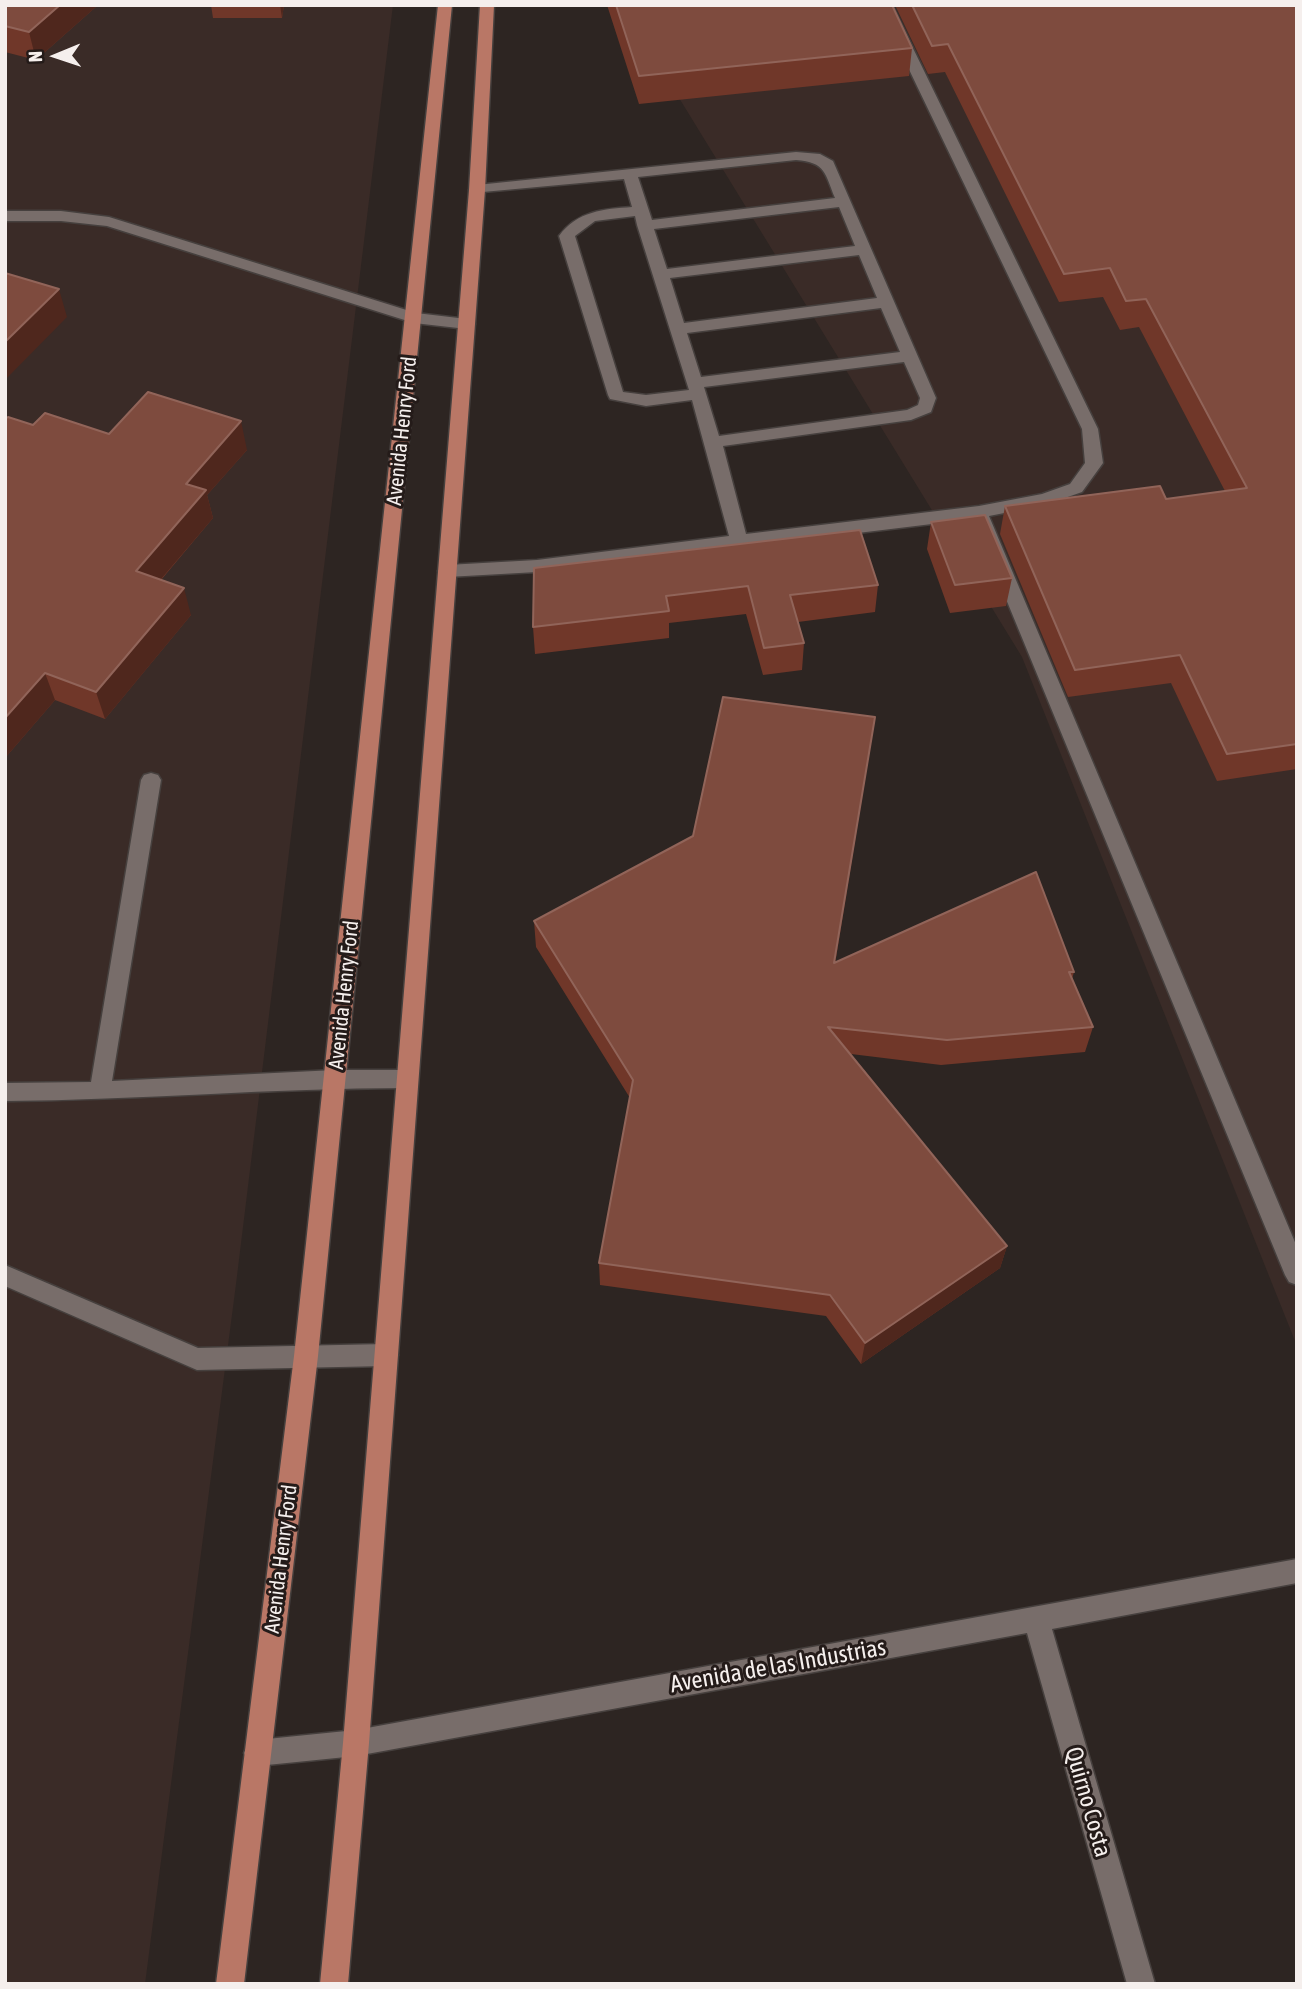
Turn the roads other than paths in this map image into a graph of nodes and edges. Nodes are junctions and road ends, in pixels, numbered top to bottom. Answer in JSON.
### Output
{"nodes":[{"id":1,"x":445,"y":5,"type":"edge"},
{"id":2,"x":487,"y":5,"type":"edge"},
{"id":3,"x":885,"y":5,"type":"edge"},
{"id":4,"x":630,"y":175,"type":"junction"},
{"id":5,"x":478,"y":190,"type":"junction"},
{"id":6,"x":844,"y":202,"type":"junction"},
{"id":7,"x":5,"y":216,"type":"edge"},
{"id":8,"x":643,"y":218,"type":"junction"},
{"id":9,"x":864,"y":250,"type":"junction"},
{"id":10,"x":661,"y":274,"type":"junction"},
{"id":11,"x":887,"y":302,"type":"junction"},
{"id":12,"x":414,"y":318,"type":"junction"},
{"id":13,"x":467,"y":324,"type":"junction"},
{"id":14,"x":678,"y":329,"type":"junction"},
{"id":15,"x":910,"y":356,"type":"junction"},
{"id":16,"x":696,"y":389,"type":"junction"},
{"id":17,"x":713,"y":442,"type":"junction"},
{"id":18,"x":979,"y":512,"type":"junction"},
{"id":19,"x":739,"y":542,"type":"junction"},
{"id":20,"x":447,"y":571,"type":"junction"},
{"id":21,"x":151,"y":780,"type":"dead end"},
{"id":22,"x":335,"y":1079,"type":"junction"},
{"id":23,"x":407,"y":1079,"type":"junction"},
{"id":24,"x":100,"y":1091,"type":"junction"},
{"id":25,"x":5,"y":1092,"type":"edge"},
{"id":26,"x":5,"y":1275,"type":"edge"},
{"id":27,"x":1297,"y":1275,"type":"edge"},
{"id":28,"x":386,"y":1355,"type":"junction"},
{"id":29,"x":306,"y":1356,"type":"junction"},
{"id":30,"x":1297,"y":1571,"type":"edge"},
{"id":31,"x":1036,"y":1619,"type":"junction"},
{"id":32,"x":356,"y":1743,"type":"junction"},
{"id":33,"x":257,"y":1753,"type":"junction"},
{"id":34,"x":230,"y":1984,"type":"edge"},
{"id":35,"x":334,"y":1984,"type":"edge"},
{"id":36,"x":1141,"y":1984,"type":"edge"}],
"edges":[{"from":1,"to":12,"type":"main road","name":"Avenida Henry Ford"},
{"from":2,"to":5,"type":"main road"},
{"from":3,"to":18,"type":"street"},
{"from":4,"to":5,"type":"street"},
{"from":4,"to":6,"type":"street"},
{"from":4,"to":8,"type":"street"},
{"from":5,"to":13,"type":"main road"},
{"from":6,"to":8,"type":"street"},
{"from":6,"to":9,"type":"street"},
{"from":7,"to":12,"type":"street"},
{"from":8,"to":10,"type":"street"},
{"from":8,"to":16,"type":"street"},
{"from":9,"to":10,"type":"street"},
{"from":9,"to":11,"type":"street"},
{"from":10,"to":14,"type":"street"},
{"from":11,"to":14,"type":"street"},
{"from":11,"to":15,"type":"street"},
{"from":12,"to":13,"type":"street"},
{"from":12,"to":22,"type":"main road","name":"Avenida Henry Ford"},
{"from":13,"to":20,"type":"main road"},
{"from":14,"to":16,"type":"street"},
{"from":15,"to":16,"type":"street"},
{"from":15,"to":17,"type":"street"},
{"from":16,"to":17,"type":"street"},
{"from":17,"to":19,"type":"street"},
{"from":18,"to":19,"type":"street"},
{"from":18,"to":27,"type":"street"},
{"from":19,"to":20,"type":"street"},
{"from":20,"to":23,"type":"main road"},
{"from":21,"to":24,"type":"street"},
{"from":22,"to":23,"type":"street"},
{"from":22,"to":24,"type":"street"},
{"from":22,"to":29,"type":"main road","name":"Avenida Henry Ford"},
{"from":23,"to":28,"type":"main road"},
{"from":24,"to":25,"type":"street"},
{"from":26,"to":29,"type":"street"},
{"from":28,"to":29,"type":"street"},
{"from":28,"to":32,"type":"main road"},
{"from":29,"to":33,"type":"main road","name":"Avenida Henry Ford"},
{"from":30,"to":31,"type":"street","name":"Avenida de las Industrias"},
{"from":31,"to":32,"type":"street","name":"Avenida de las Industrias"},
{"from":31,"to":36,"type":"street","name":"Quirno Costa"},
{"from":32,"to":33,"type":"street","name":"Avenida de las Industrias"},
{"from":32,"to":35,"type":"main road"},
{"from":33,"to":34,"type":"main road","name":"Avenida Henry Ford"}]}
